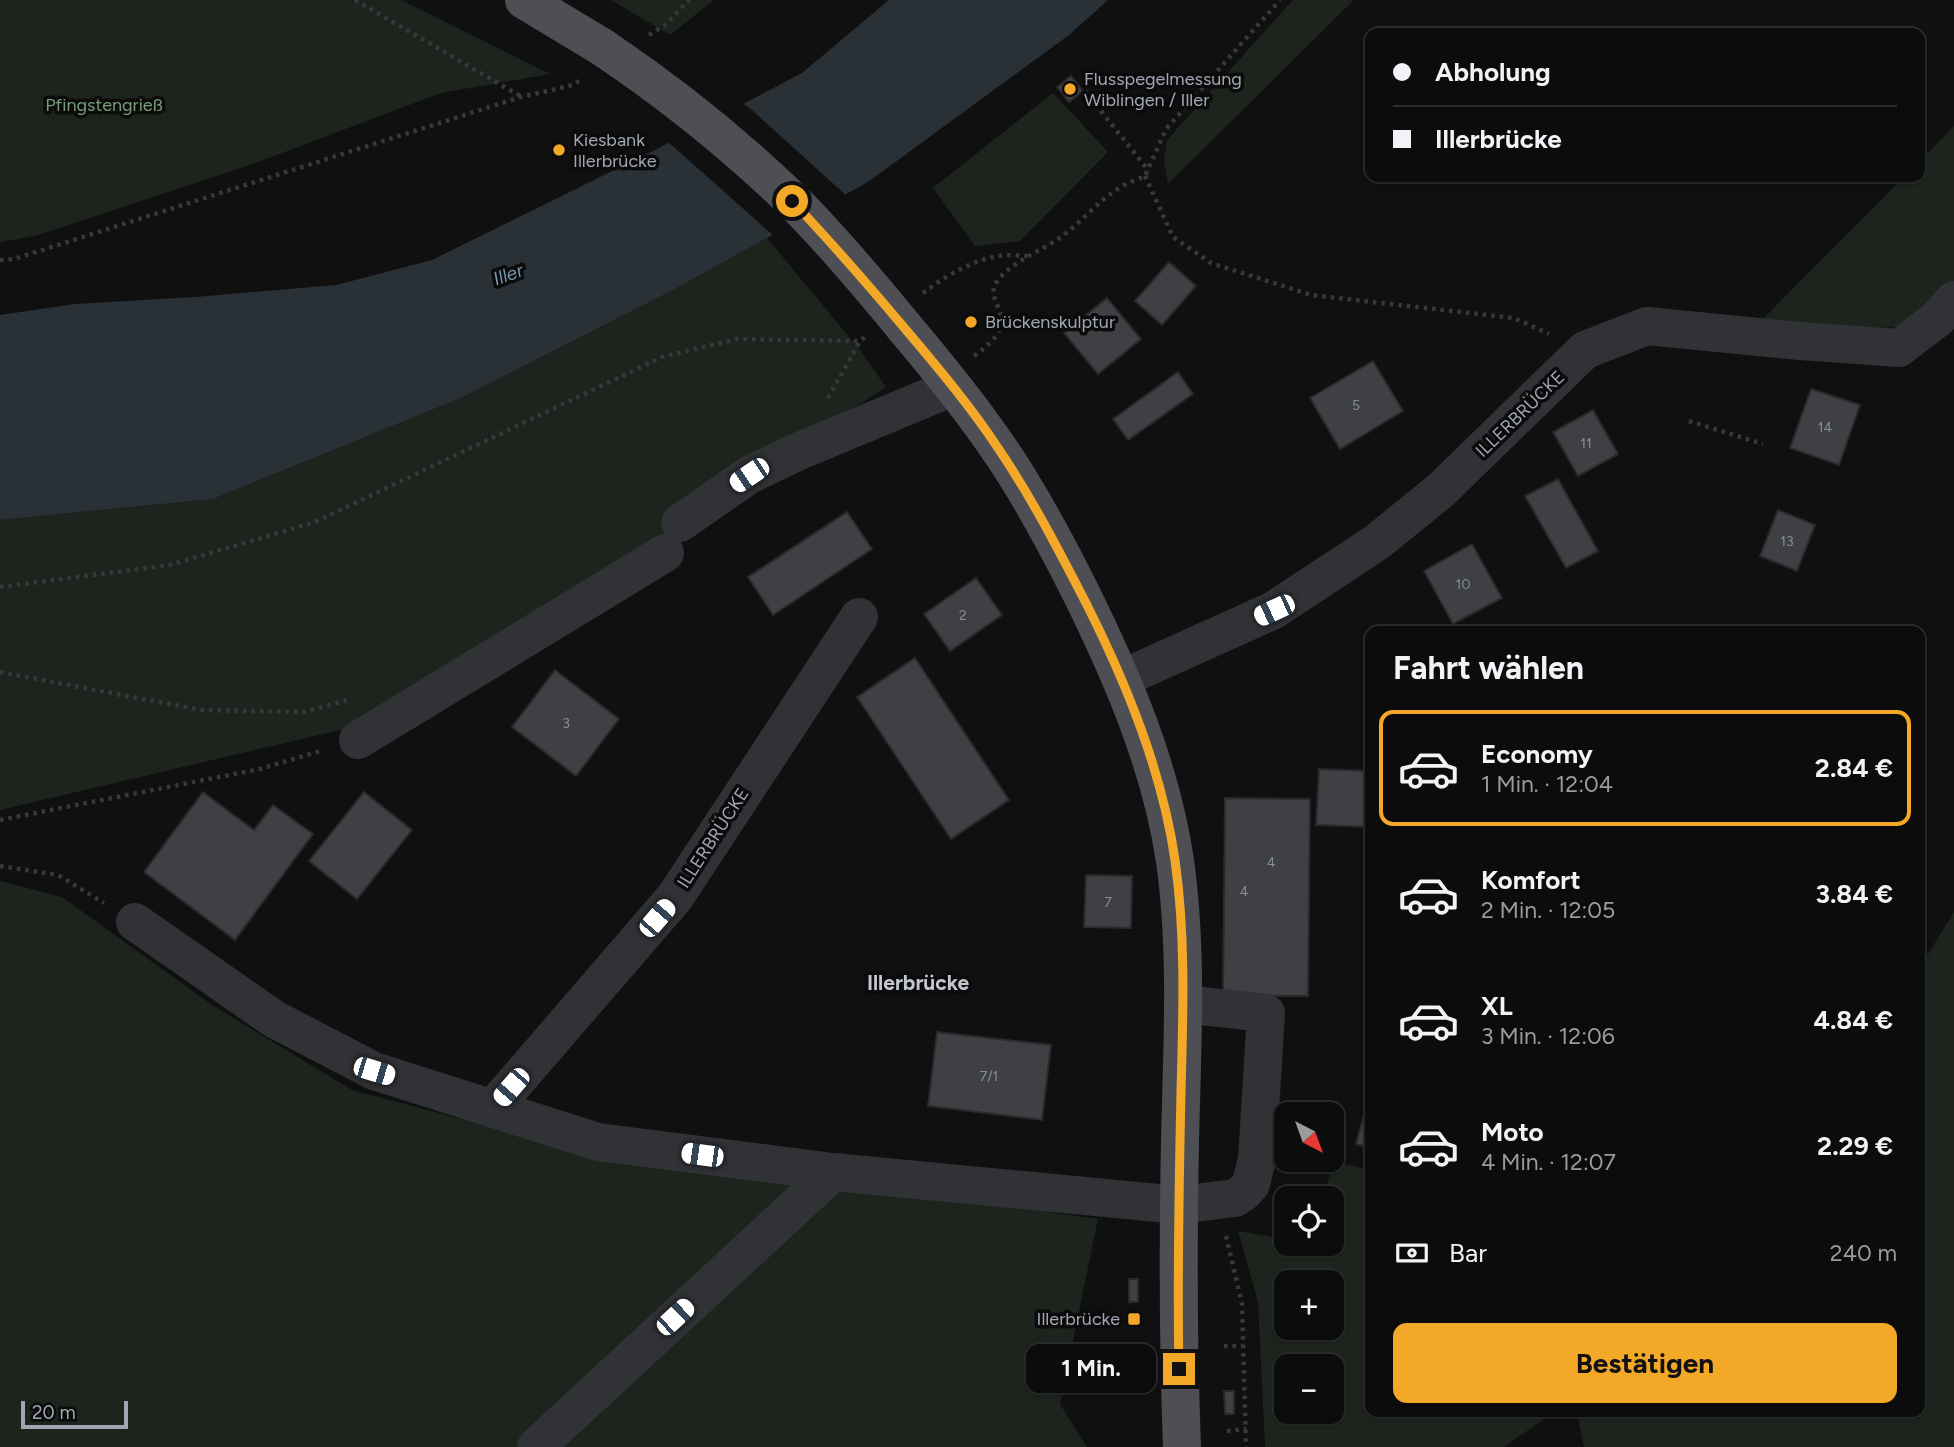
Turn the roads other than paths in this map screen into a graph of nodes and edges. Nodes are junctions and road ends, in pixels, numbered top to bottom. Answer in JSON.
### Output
{"nodes":[{"id":1,"x":524,"y":0,"type":"edge"},
{"id":2,"x":1954,"y":300,"type":"edge"},
{"id":3,"x":963,"y":372,"type":"junction"},
{"id":4,"x":859,"y":617,"type":"dead end"},
{"id":5,"x":1121,"y":679,"type":"junction"},
{"id":6,"x":358,"y":740,"type":"road end"},
{"id":7,"x":135,"y":922,"type":"road end"},
{"id":8,"x":1183,"y":1004,"type":"junction"},
{"id":9,"x":493,"y":1108,"type":"junction"},
{"id":10,"x":833,"y":1172,"type":"junction"},
{"id":11,"x":1179,"y":1205,"type":"junction"},
{"id":12,"x":536,"y":1447,"type":"edge"},
{"id":13,"x":1182,"y":1447,"type":"edge"}],
"edges":[{"from":1,"to":3,"type":"main road","bridge":true},
{"from":2,"to":5,"type":"street","name":"ILLERBRÜCKE"},
{"from":3,"to":5,"type":"main road"},
{"from":3,"to":6,"type":"street"},
{"from":4,"to":9,"type":"street","name":"ILLERBRÜCKE"},
{"from":5,"to":8,"type":"main road"},
{"from":7,"to":9,"type":"street"},
{"from":8,"to":11,"type":"main road"},
{"from":8,"to":11,"type":"street"},
{"from":9,"to":10,"type":"street"},
{"from":10,"to":11,"type":"street"},
{"from":10,"to":12,"type":"street"},
{"from":11,"to":13,"type":"main road"}]}
